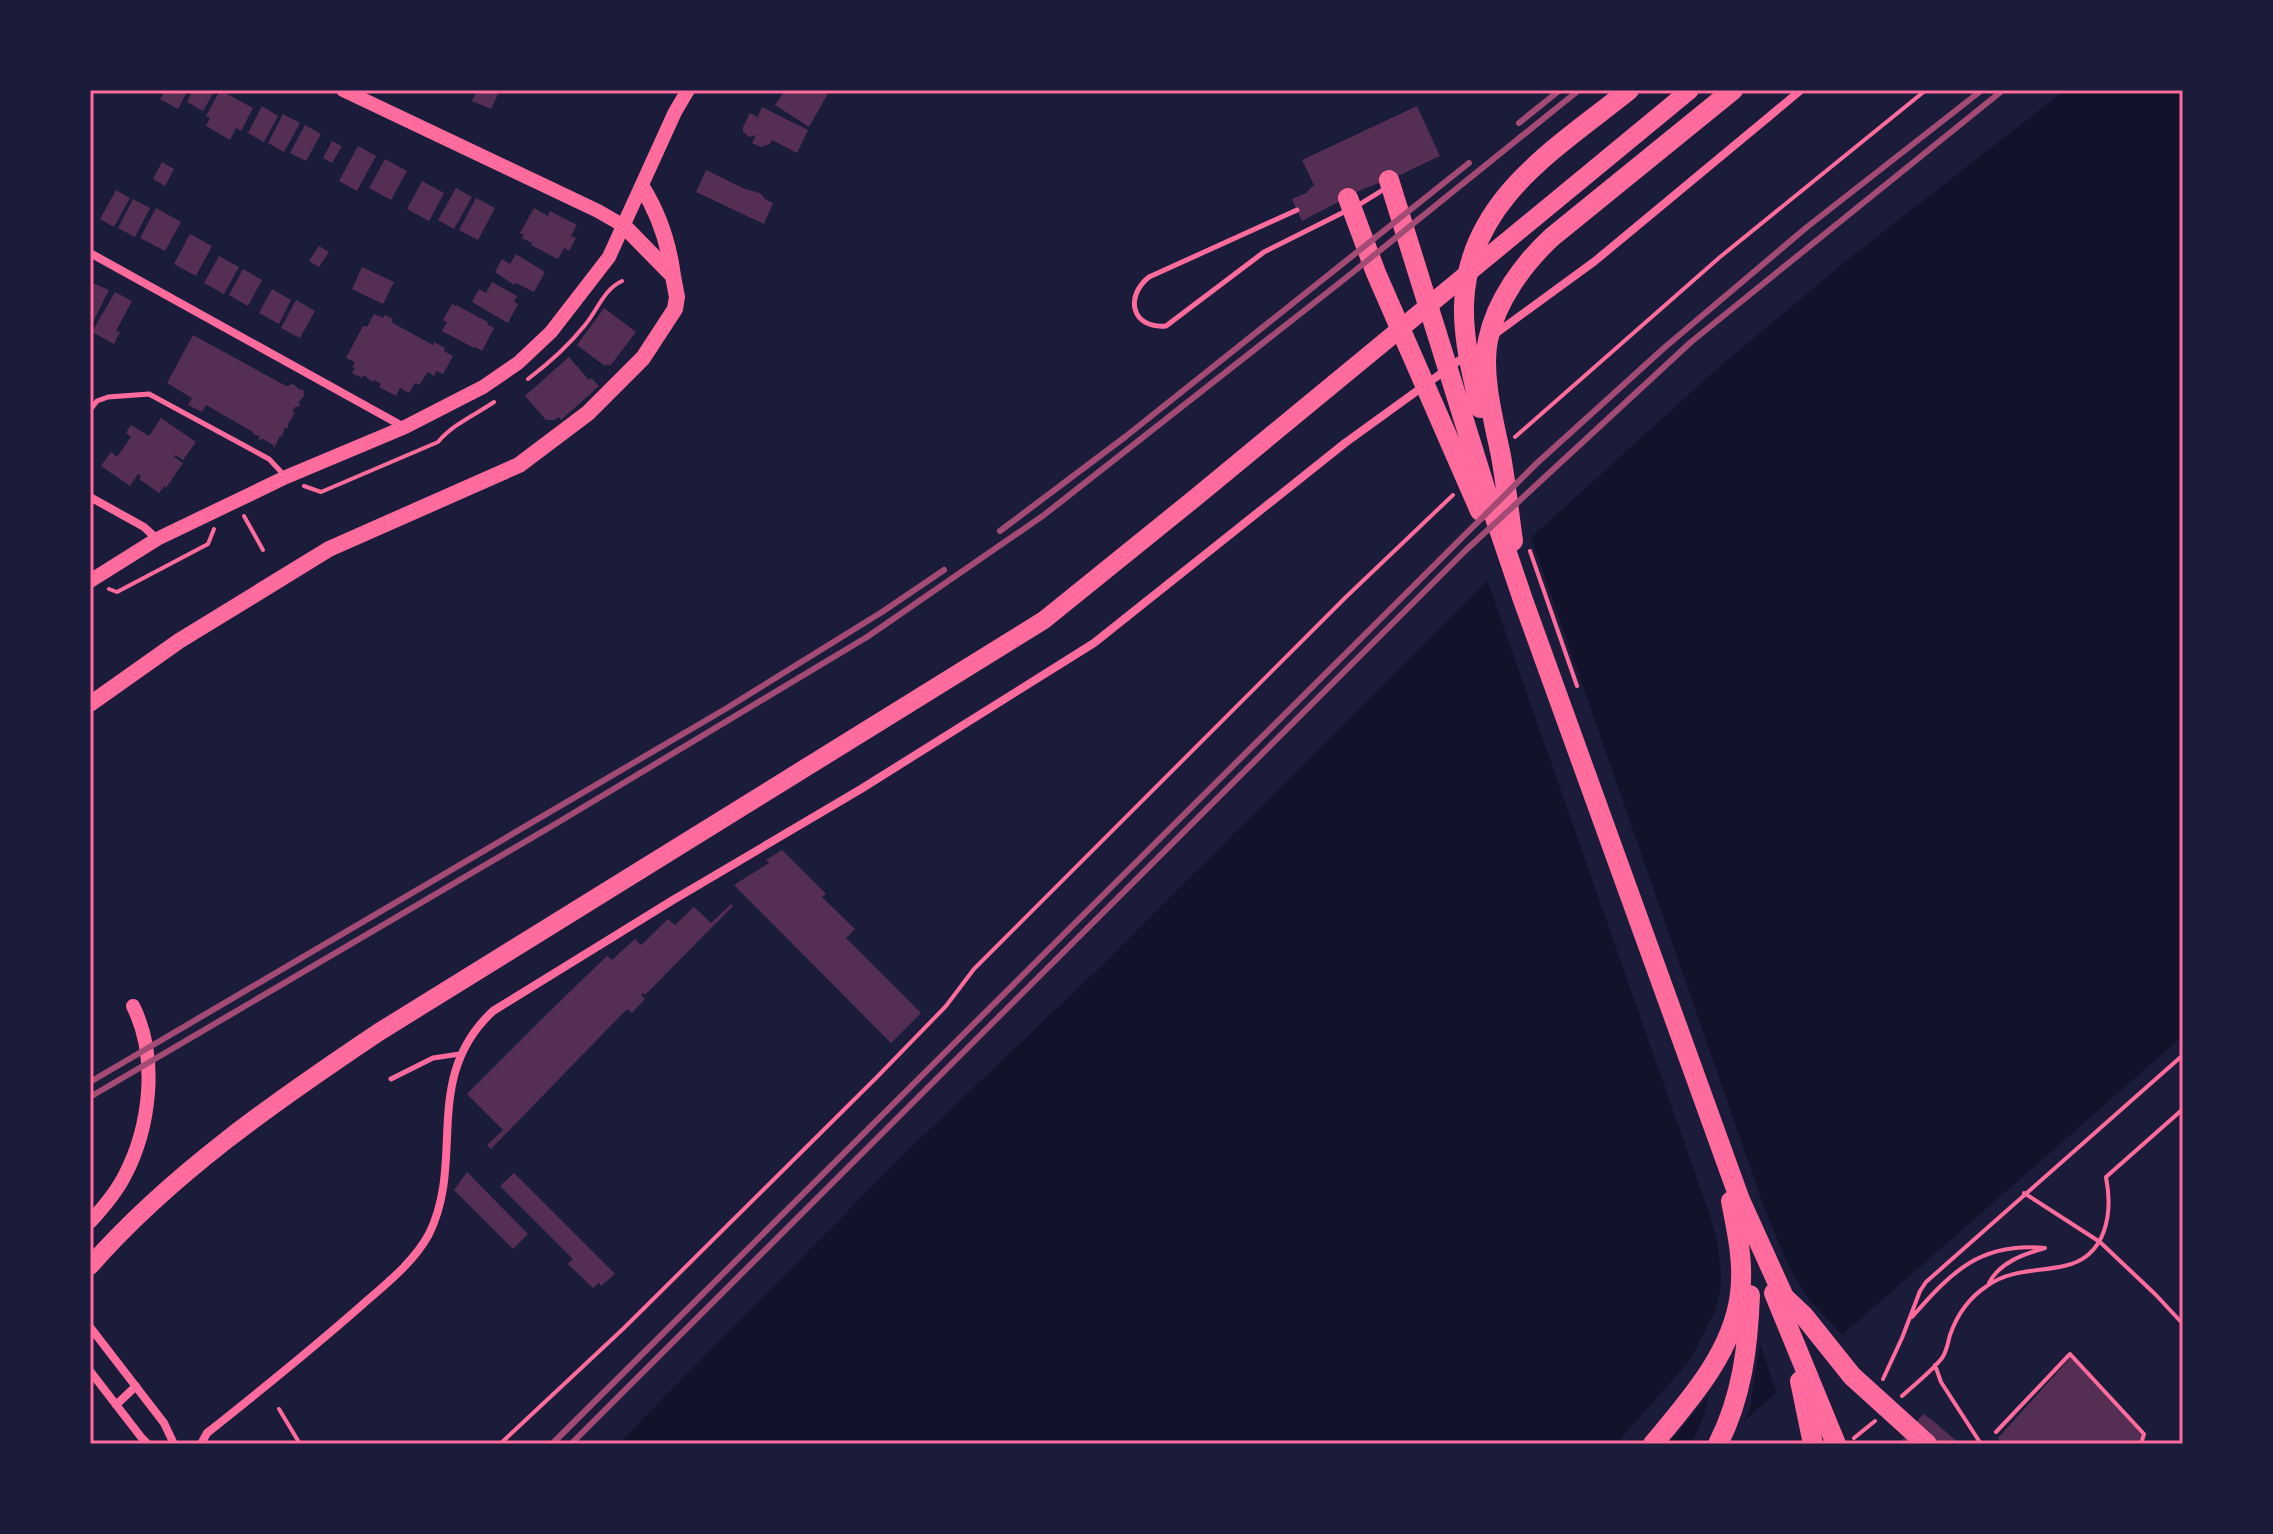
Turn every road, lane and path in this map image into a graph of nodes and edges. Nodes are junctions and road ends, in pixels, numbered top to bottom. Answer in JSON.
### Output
{"nodes":[{"id":1,"x":343,"y":90,"type":"edge"},
{"id":2,"x":688,"y":90,"type":"edge"},
{"id":3,"x":1629,"y":90,"type":"edge"},
{"id":4,"x":1690,"y":90,"type":"edge"},
{"id":5,"x":1733,"y":90,"type":"edge"},
{"id":6,"x":1801,"y":90,"type":"edge"},
{"id":7,"x":1926,"y":90,"type":"edge"},
{"id":8,"x":1391,"y":186,"type":"joint"},
{"id":9,"x":642,"y":187,"type":"junction"},
{"id":10,"x":1348,"y":198,"type":"dead end"},
{"id":11,"x":1297,"y":210,"type":"dead end"},
{"id":12,"x":624,"y":226,"type":"junction"},
{"id":13,"x":90,"y":253,"type":"edge"},
{"id":14,"x":673,"y":276,"type":"junction"},
{"id":15,"x":90,"y":410,"type":"edge"},
{"id":16,"x":405,"y":427,"type":"junction"},
{"id":17,"x":1514,"y":438,"type":"dead end"},
{"id":18,"x":286,"y":477,"type":"junction"},
{"id":19,"x":1456,"y":492,"type":"dead end"},
{"id":20,"x":90,"y":497,"type":"edge"},
{"id":21,"x":243,"y":514,"type":"dead end"},
{"id":22,"x":157,"y":539,"type":"junction"},
{"id":23,"x":1527,"y":541,"type":"dead end"},
{"id":24,"x":263,"y":550,"type":"dead end"},
{"id":25,"x":90,"y":581,"type":"edge"},
{"id":26,"x":1518,"y":597,"type":"junction"},
{"id":27,"x":1578,"y":689,"type":"dead end"},
{"id":28,"x":90,"y":704,"type":"edge"},
{"id":29,"x":136,"y":1010,"type":"dead end"},
{"id":30,"x":460,"y":1054,"type":"junction"},
{"id":31,"x":2183,"y":1055,"type":"edge"},
{"id":32,"x":391,"y":1079,"type":"dead end"},
{"id":33,"x":2183,"y":1109,"type":"edge"},
{"id":34,"x":1734,"y":1193,"type":"junction"},
{"id":35,"x":2024,"y":1193,"type":"junction"},
{"id":36,"x":90,"y":1222,"type":"edge"},
{"id":37,"x":2100,"y":1242,"type":"junction"},
{"id":38,"x":90,"y":1266,"type":"edge"},
{"id":39,"x":1988,"y":1285,"type":"junction"},
{"id":40,"x":1784,"y":1297,"type":"junction"},
{"id":41,"x":1909,"y":1320,"type":"junction"},
{"id":42,"x":2183,"y":1324,"type":"edge"},
{"id":43,"x":90,"y":1327,"type":"edge"},
{"id":44,"x":1789,"y":1330,"type":"junction"},
{"id":45,"x":1935,"y":1365,"type":"junction"},
{"id":46,"x":90,"y":1371,"type":"edge"},
{"id":47,"x":1876,"y":1378,"type":"dead end"},
{"id":48,"x":136,"y":1386,"type":"junction"},
{"id":49,"x":1895,"y":1396,"type":"dead end"},
{"id":50,"x":1902,"y":1396,"type":"dead end"},
{"id":51,"x":116,"y":1405,"type":"junction"},
{"id":52,"x":1905,"y":1405,"type":"dead end"},
{"id":53,"x":279,"y":1409,"type":"dead end"},
{"id":54,"x":1882,"y":1415,"type":"dead end"},
{"id":55,"x":1867,"y":1422,"type":"dead end"},
{"id":56,"x":1996,"y":1432,"type":"dead end"},
{"id":57,"x":148,"y":1444,"type":"edge"},
{"id":58,"x":174,"y":1444,"type":"edge"},
{"id":59,"x":201,"y":1444,"type":"edge"},
{"id":60,"x":300,"y":1444,"type":"edge"},
{"id":61,"x":500,"y":1444,"type":"edge"},
{"id":62,"x":1653,"y":1444,"type":"edge"},
{"id":63,"x":1718,"y":1444,"type":"edge"},
{"id":64,"x":1813,"y":1444,"type":"edge"},
{"id":65,"x":1836,"y":1444,"type":"edge"},
{"id":66,"x":1927,"y":1444,"type":"edge"},
{"id":67,"x":1981,"y":1444,"type":"edge"},
{"id":68,"x":2141,"y":1444,"type":"edge"}],
"edges":[{"from":1,"to":12,"type":"street"},
{"from":2,"to":9,"type":"street"},
{"from":3,"to":26,"type":"highway"},
{"from":4,"to":38,"type":"main road"},
{"from":5,"to":26,"type":"highway"},
{"from":6,"to":30,"type":"street"},
{"from":7,"to":17,"type":"path"},
{"from":8,"to":11,"type":"lane"},
{"from":8,"to":26,"type":"highway"},
{"from":9,"to":12,"type":"street"},
{"from":9,"to":14,"type":"main road"},
{"from":10,"to":26,"type":"highway"},
{"from":12,"to":14,"type":"main road"},
{"from":12,"to":16,"type":"street"},
{"from":13,"to":16,"type":"street"},
{"from":14,"to":28,"type":"main road"},
{"from":15,"to":18,"type":"lane"},
{"from":16,"to":18,"type":"street"},
{"from":18,"to":22,"type":"street"},
{"from":19,"to":61,"type":"path"},
{"from":20,"to":22,"type":"street"},
{"from":21,"to":24,"type":"path"},
{"from":22,"to":25,"type":"street"},
{"from":23,"to":27,"type":"path"},
{"from":26,"to":34,"type":"highway"},
{"from":29,"to":36,"type":"street"},
{"from":30,"to":32,"type":"lane"},
{"from":30,"to":59,"type":"street"},
{"from":31,"to":35,"type":"path"},
{"from":33,"to":37,"type":"path"},
{"from":34,"to":40,"type":"highway"},
{"from":34,"to":44,"type":"highway"},
{"from":34,"to":62,"type":"highway"},
{"from":34,"to":63,"type":"highway"},
{"from":35,"to":37,"type":"path"},
{"from":35,"to":41,"type":"path"},
{"from":37,"to":39,"type":"path"},
{"from":37,"to":42,"type":"path"},
{"from":39,"to":41,"type":"path"},
{"from":39,"to":45,"type":"path"},
{"from":40,"to":65,"type":"highway"},
{"from":40,"to":66,"type":"highway"},
{"from":41,"to":47,"type":"path"},
{"from":43,"to":48,"type":"street"},
{"from":44,"to":64,"type":"highway"},
{"from":44,"to":65,"type":"highway"},
{"from":45,"to":50,"type":"path"},
{"from":45,"to":67,"type":"path"},
{"from":46,"to":51,"type":"street"},
{"from":48,"to":51,"type":"street"},
{"from":48,"to":58,"type":"street"},
{"from":49,"to":52,"type":"path"},
{"from":51,"to":57,"type":"street"},
{"from":53,"to":60,"type":"path"},
{"from":54,"to":55,"type":"path"},
{"from":56,"to":68,"type":"path"}]}
